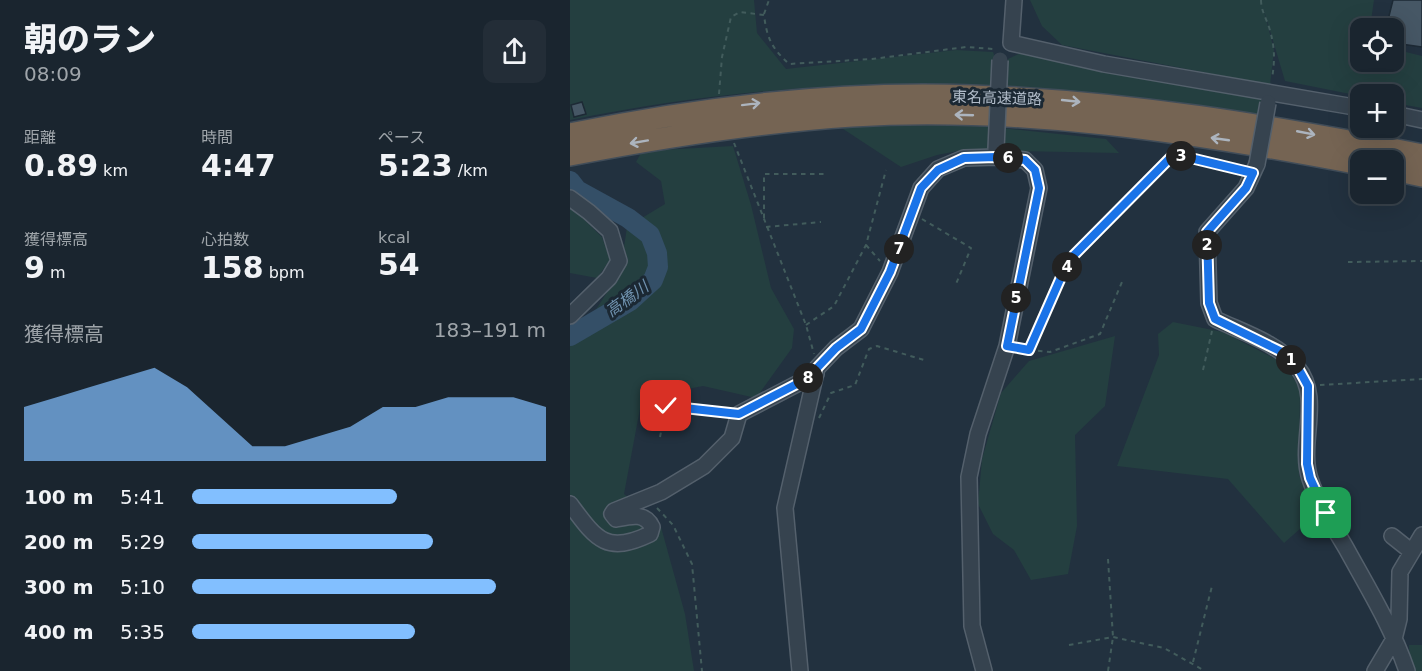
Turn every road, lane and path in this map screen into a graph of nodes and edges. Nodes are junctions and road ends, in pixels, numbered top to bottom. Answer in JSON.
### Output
{"nodes":[{"id":1,"x":769,"y":0,"type":"edge"},
{"id":2,"x":1014,"y":0,"type":"edge"},
{"id":3,"x":1261,"y":0,"type":"edge"},
{"id":4,"x":764,"y":15,"type":"junction"},
{"id":5,"x":1005,"y":51,"type":"junction"},
{"id":6,"x":719,"y":94,"type":"dead end"},
{"id":7,"x":1270,"y":97,"type":"junction"},
{"id":8,"x":1350,"y":107,"type":"edge"},
{"id":9,"x":1404,"y":116,"type":"edge"},
{"id":10,"x":1422,"y":120,"type":"edge"},
{"id":11,"x":695,"y":122,"type":"junction"},
{"id":12,"x":570,"y":134,"type":"edge"},
{"id":13,"x":732,"y":139,"type":"dead end"},
{"id":14,"x":996,"y":153,"type":"junction"},
{"id":15,"x":570,"y":155,"type":"edge"},
{"id":16,"x":1422,"y":156,"type":"edge"},
{"id":17,"x":1350,"y":162,"type":"edge"},
{"id":18,"x":1255,"y":169,"type":"junction"},
{"id":19,"x":886,"y":170,"type":"dead end"},
{"id":20,"x":1404,"y":172,"type":"edge"},
{"id":21,"x":824,"y":174,"type":"dead end"},
{"id":22,"x":1422,"y":176,"type":"edge"},
{"id":23,"x":570,"y":198,"type":"edge"},
{"id":24,"x":912,"y":213,"type":"junction"},
{"id":25,"x":764,"y":221,"type":"junction"},
{"id":26,"x":821,"y":222,"type":"dead end"},
{"id":27,"x":766,"y":227,"type":"junction"},
{"id":28,"x":866,"y":245,"type":"junction"},
{"id":29,"x":1422,"y":261,"type":"edge"},
{"id":30,"x":1348,"y":262,"type":"dead end"},
{"id":31,"x":890,"y":272,"type":"junction"},
{"id":32,"x":1122,"y":282,"type":"dead end"},
{"id":33,"x":956,"y":284,"type":"dead end"},
{"id":34,"x":570,"y":316,"type":"edge"},
{"id":35,"x":1215,"y":319,"type":"junction"},
{"id":36,"x":806,"y":325,"type":"junction"},
{"id":37,"x":1007,"y":346,"type":"junction"},
{"id":38,"x":1029,"y":350,"type":"junction"},
{"id":39,"x":924,"y":360,"type":"dead end"},
{"id":40,"x":1203,"y":370,"type":"dead end"},
{"id":41,"x":817,"y":371,"type":"junction"},
{"id":42,"x":1422,"y":379,"type":"edge"},
{"id":43,"x":1308,"y":386,"type":"junction"},
{"id":44,"x":739,"y":414,"type":"junction"},
{"id":45,"x":818,"y":421,"type":"dead end"},
{"id":46,"x":660,"y":437,"type":"dead end"},
{"id":47,"x":647,"y":498,"type":"junction"},
{"id":48,"x":570,"y":504,"type":"edge"},
{"id":49,"x":1422,"y":535,"type":"edge"},
{"id":50,"x":1392,"y":536,"type":"dead end"},
{"id":51,"x":1412,"y":552,"type":"junction"},
{"id":52,"x":1108,"y":559,"type":"dead end"},
{"id":53,"x":1212,"y":586,"type":"dead end"},
{"id":54,"x":1113,"y":637,"type":"junction"},
{"id":55,"x":1394,"y":639,"type":"junction"},
{"id":56,"x":1069,"y":645,"type":"dead end"},
{"id":57,"x":1193,"y":663,"type":"junction"},
{"id":58,"x":702,"y":671,"type":"edge"},
{"id":59,"x":800,"y":671,"type":"edge"},
{"id":60,"x":984,"y":671,"type":"edge"},
{"id":61,"x":1108,"y":671,"type":"edge"},
{"id":62,"x":1205,"y":671,"type":"edge"},
{"id":63,"x":1375,"y":671,"type":"edge"},
{"id":64,"x":1407,"y":671,"type":"edge"}],
"edges":[{"from":1,"to":4,"type":"path"},
{"from":2,"to":5,"type":"street"},
{"from":3,"to":7,"type":"path"},
{"from":4,"to":5,"type":"path"},
{"from":4,"to":6,"type":"path"},
{"from":5,"to":7,"type":"street"},
{"from":5,"to":14,"type":"street","bridge":true},
{"from":7,"to":8,"type":"street"},
{"from":7,"to":18,"type":"street","bridge":true},
{"from":9,"to":10,"type":"street"},
{"from":11,"to":12,"type":"highway","name":"東名高速道路"},
{"from":11,"to":15,"type":"highway","name":"東名高速道路","one_way":true},
{"from":11,"to":16,"type":"highway","name":"東名高速道路","one_way":true},
{"from":17,"to":11,"type":"highway","name":"東名高速道路","one_way":true},
{"from":13,"to":25,"type":"path"},
{"from":14,"to":24,"type":"street"},
{"from":14,"to":37,"type":"street"},
{"from":18,"to":35,"type":"street"},
{"from":18,"to":38,"type":"path"},
{"from":19,"to":28,"type":"path"},
{"from":20,"to":22,"type":"highway"},
{"from":21,"to":25,"type":"path"},
{"from":23,"to":34,"type":"street"},
{"from":24,"to":31,"type":"street"},
{"from":24,"to":33,"type":"path"},
{"from":25,"to":27,"type":"path"},
{"from":26,"to":27,"type":"path"},
{"from":27,"to":36,"type":"path"},
{"from":28,"to":31,"type":"path"},
{"from":28,"to":36,"type":"path"},
{"from":29,"to":30,"type":"path"},
{"from":31,"to":41,"type":"street"},
{"from":32,"to":38,"type":"path"},
{"from":35,"to":40,"type":"path"},
{"from":35,"to":43,"type":"street"},
{"from":36,"to":41,"type":"path"},
{"from":37,"to":38,"type":"path"},
{"from":37,"to":60,"type":"street"},
{"from":39,"to":45,"type":"path"},
{"from":41,"to":44,"type":"street"},
{"from":41,"to":59,"type":"street"},
{"from":42,"to":43,"type":"path"},
{"from":43,"to":55,"type":"street"},
{"from":44,"to":46,"type":"path"},
{"from":44,"to":47,"type":"street"},
{"from":47,"to":48,"type":"street"},
{"from":47,"to":58,"type":"path"},
{"from":49,"to":51,"type":"street"},
{"from":50,"to":51,"type":"street"},
{"from":51,"to":55,"type":"street"},
{"from":52,"to":54,"type":"path"},
{"from":53,"to":57,"type":"path"},
{"from":54,"to":56,"type":"path"},
{"from":54,"to":57,"type":"path"},
{"from":54,"to":61,"type":"path"},
{"from":55,"to":63,"type":"street"},
{"from":55,"to":64,"type":"street"},
{"from":57,"to":62,"type":"path"}]}
